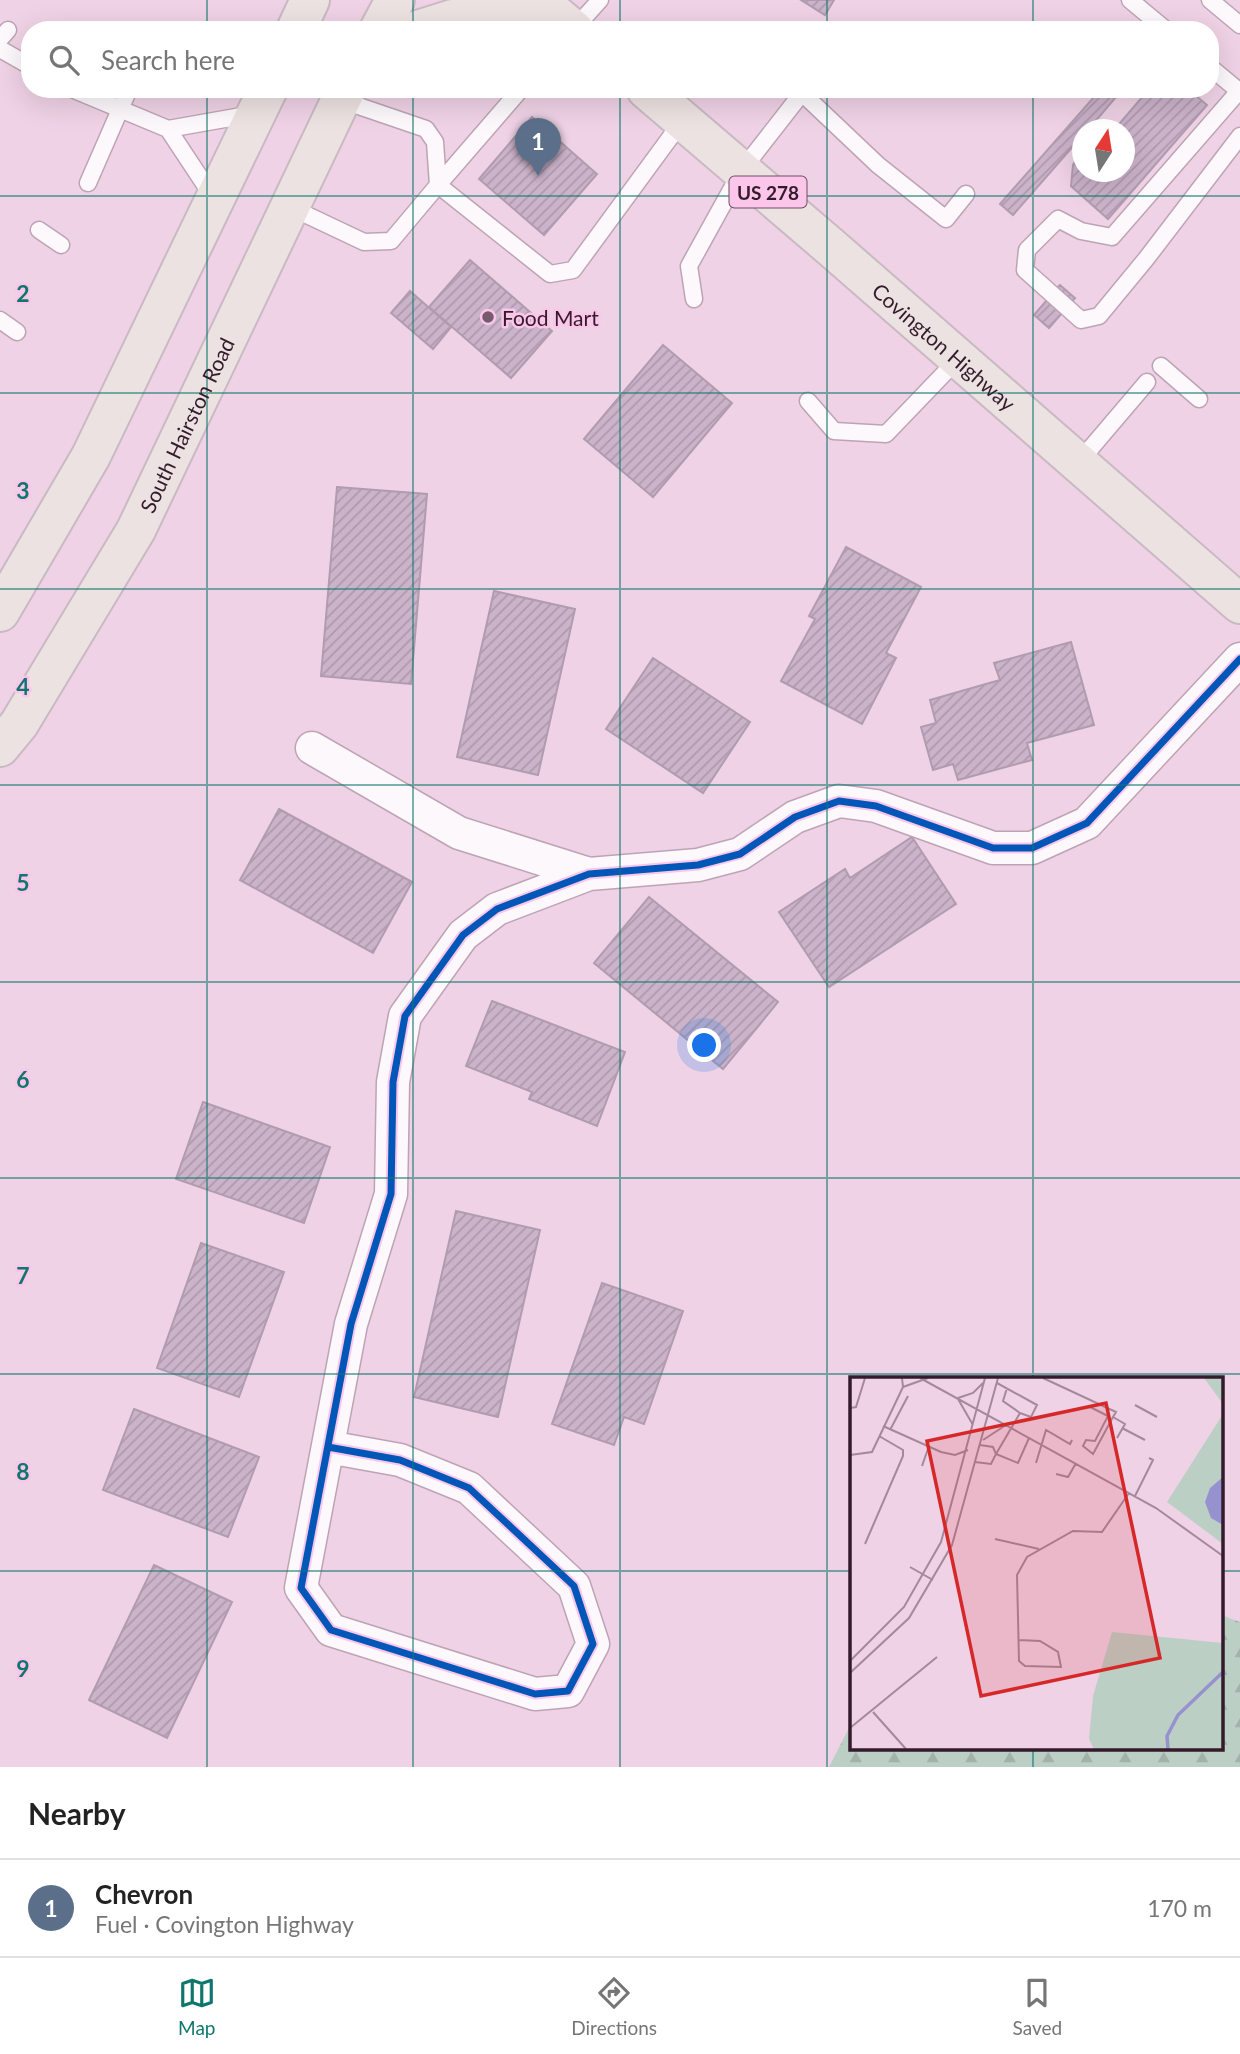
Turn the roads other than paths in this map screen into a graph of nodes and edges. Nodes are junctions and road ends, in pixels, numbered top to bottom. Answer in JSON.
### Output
{"nodes":[{"id":1,"x":310,"y":0,"type":"edge"},
{"id":2,"x":395,"y":0,"type":"edge"},
{"id":3,"x":600,"y":0,"type":"edge"},
{"id":4,"x":1130,"y":0,"type":"edge"},
{"id":5,"x":1210,"y":0,"type":"edge"},
{"id":6,"x":541,"y":2,"type":"edge"},
{"id":7,"x":300,"y":21,"type":"edge"},
{"id":8,"x":384,"y":21,"type":"edge"},
{"id":9,"x":447,"y":21,"type":"edge"},
{"id":10,"x":563,"y":21,"type":"edge"},
{"id":11,"x":581,"y":21,"type":"edge"},
{"id":12,"x":1155,"y":21,"type":"edge"},
{"id":13,"x":1240,"y":25,"type":"edge"},
{"id":14,"x":0,"y":49,"type":"edge"},
{"id":15,"x":21,"y":61,"type":"edge"},
{"id":16,"x":1219,"y":74,"type":"edge"},
{"id":17,"x":94,"y":98,"type":"edge"},
{"id":18,"x":125,"y":98,"type":"edge"},
{"id":19,"x":342,"y":98,"type":"edge"},
{"id":20,"x":353,"y":98,"type":"edge"},
{"id":21,"x":513,"y":98,"type":"edge"},
{"id":22,"x":657,"y":98,"type":"edge"},
{"id":23,"x":798,"y":98,"type":"edge"},
{"id":24,"x":807,"y":98,"type":"edge"},
{"id":25,"x":262,"y":102,"type":"edge"},
{"id":26,"x":120,"y":109,"type":"junction"},
{"id":27,"x":683,"y":120,"type":"junction"},
{"id":28,"x":168,"y":129,"type":"junction"},
{"id":29,"x":1240,"y":135,"type":"edge"},
{"id":30,"x":742,"y":170,"type":"junction"},
{"id":31,"x":88,"y":183,"type":"dead end"},
{"id":32,"x":438,"y":185,"type":"junction"},
{"id":33,"x":966,"y":194,"type":"dead end"},
{"id":34,"x":214,"y":200,"type":"junction"},
{"id":35,"x":290,"y":207,"type":"junction"},
{"id":36,"x":39,"y":230,"type":"dead end"},
{"id":37,"x":61,"y":245,"type":"dead end"},
{"id":38,"x":694,"y":299,"type":"dead end"},
{"id":39,"x":0,"y":320,"type":"edge"},
{"id":40,"x":17,"y":332,"type":"dead end"},
{"id":41,"x":959,"y":358,"type":"junction"},
{"id":42,"x":1161,"y":366,"type":"dead end"},
{"id":43,"x":1147,"y":382,"type":"dead end"},
{"id":44,"x":1199,"y":399,"type":"dead end"},
{"id":45,"x":808,"y":401,"type":"dead end"},
{"id":46,"x":1079,"y":462,"type":"junction"},
{"id":47,"x":1240,"y":604,"type":"edge"},
{"id":48,"x":0,"y":612,"type":"edge"},
{"id":49,"x":1240,"y":659,"type":"edge"},
{"id":50,"x":0,"y":747,"type":"edge"},
{"id":51,"x":312,"y":748,"type":"dead end"},
{"id":52,"x":589,"y":874,"type":"junction"},
{"id":53,"x":328,"y":1447,"type":"junction"}],
"edges":[{"from":1,"to":7,"type":"main road"},
{"from":2,"to":8,"type":"main road"},
{"from":3,"to":11,"type":"lane"},
{"from":4,"to":12,"type":"lane"},
{"from":5,"to":13,"type":"lane"},
{"from":6,"to":9,"type":"main road"},
{"from":6,"to":10,"type":"main road"},
{"from":14,"to":15,"type":"lane"},
{"from":16,"to":29,"type":"lane"},
{"from":17,"to":26,"type":"lane"},
{"from":18,"to":26,"type":"lane"},
{"from":19,"to":35,"type":"main road","name":"South Hairston Road"},
{"from":20,"to":32,"type":"lane"},
{"from":21,"to":32,"type":"lane"},
{"from":22,"to":27,"type":"main road","name":"Covington Highway","number":"US 278"},
{"from":23,"to":30,"type":"lane"},
{"from":24,"to":33,"type":"lane"},
{"from":25,"to":28,"type":"lane"},
{"from":25,"to":34,"type":"main road"},
{"from":26,"to":28,"type":"lane"},
{"from":26,"to":31,"type":"lane"},
{"from":27,"to":30,"type":"main road","name":"Covington Highway","number":"US 278"},
{"from":27,"to":32,"type":"lane"},
{"from":28,"to":34,"type":"lane"},
{"from":30,"to":38,"type":"lane"},
{"from":30,"to":41,"type":"main road","name":"Covington Highway","number":"US 278"},
{"from":32,"to":35,"type":"lane"},
{"from":34,"to":48,"type":"main road"},
{"from":35,"to":50,"type":"main road","name":"South Hairston Road"},
{"from":36,"to":37,"type":"lane"},
{"from":39,"to":40,"type":"lane"},
{"from":41,"to":45,"type":"lane"},
{"from":41,"to":46,"type":"main road","name":"Covington Highway","number":"US 278"},
{"from":42,"to":44,"type":"lane"},
{"from":43,"to":46,"type":"lane"},
{"from":46,"to":47,"type":"main road","name":"Covington Highway","number":"US 278"},
{"from":49,"to":52,"type":"street"},
{"from":51,"to":52,"type":"street"},
{"from":52,"to":53,"type":"street"},
{"from":53,"to":53,"type":"street"}]}
